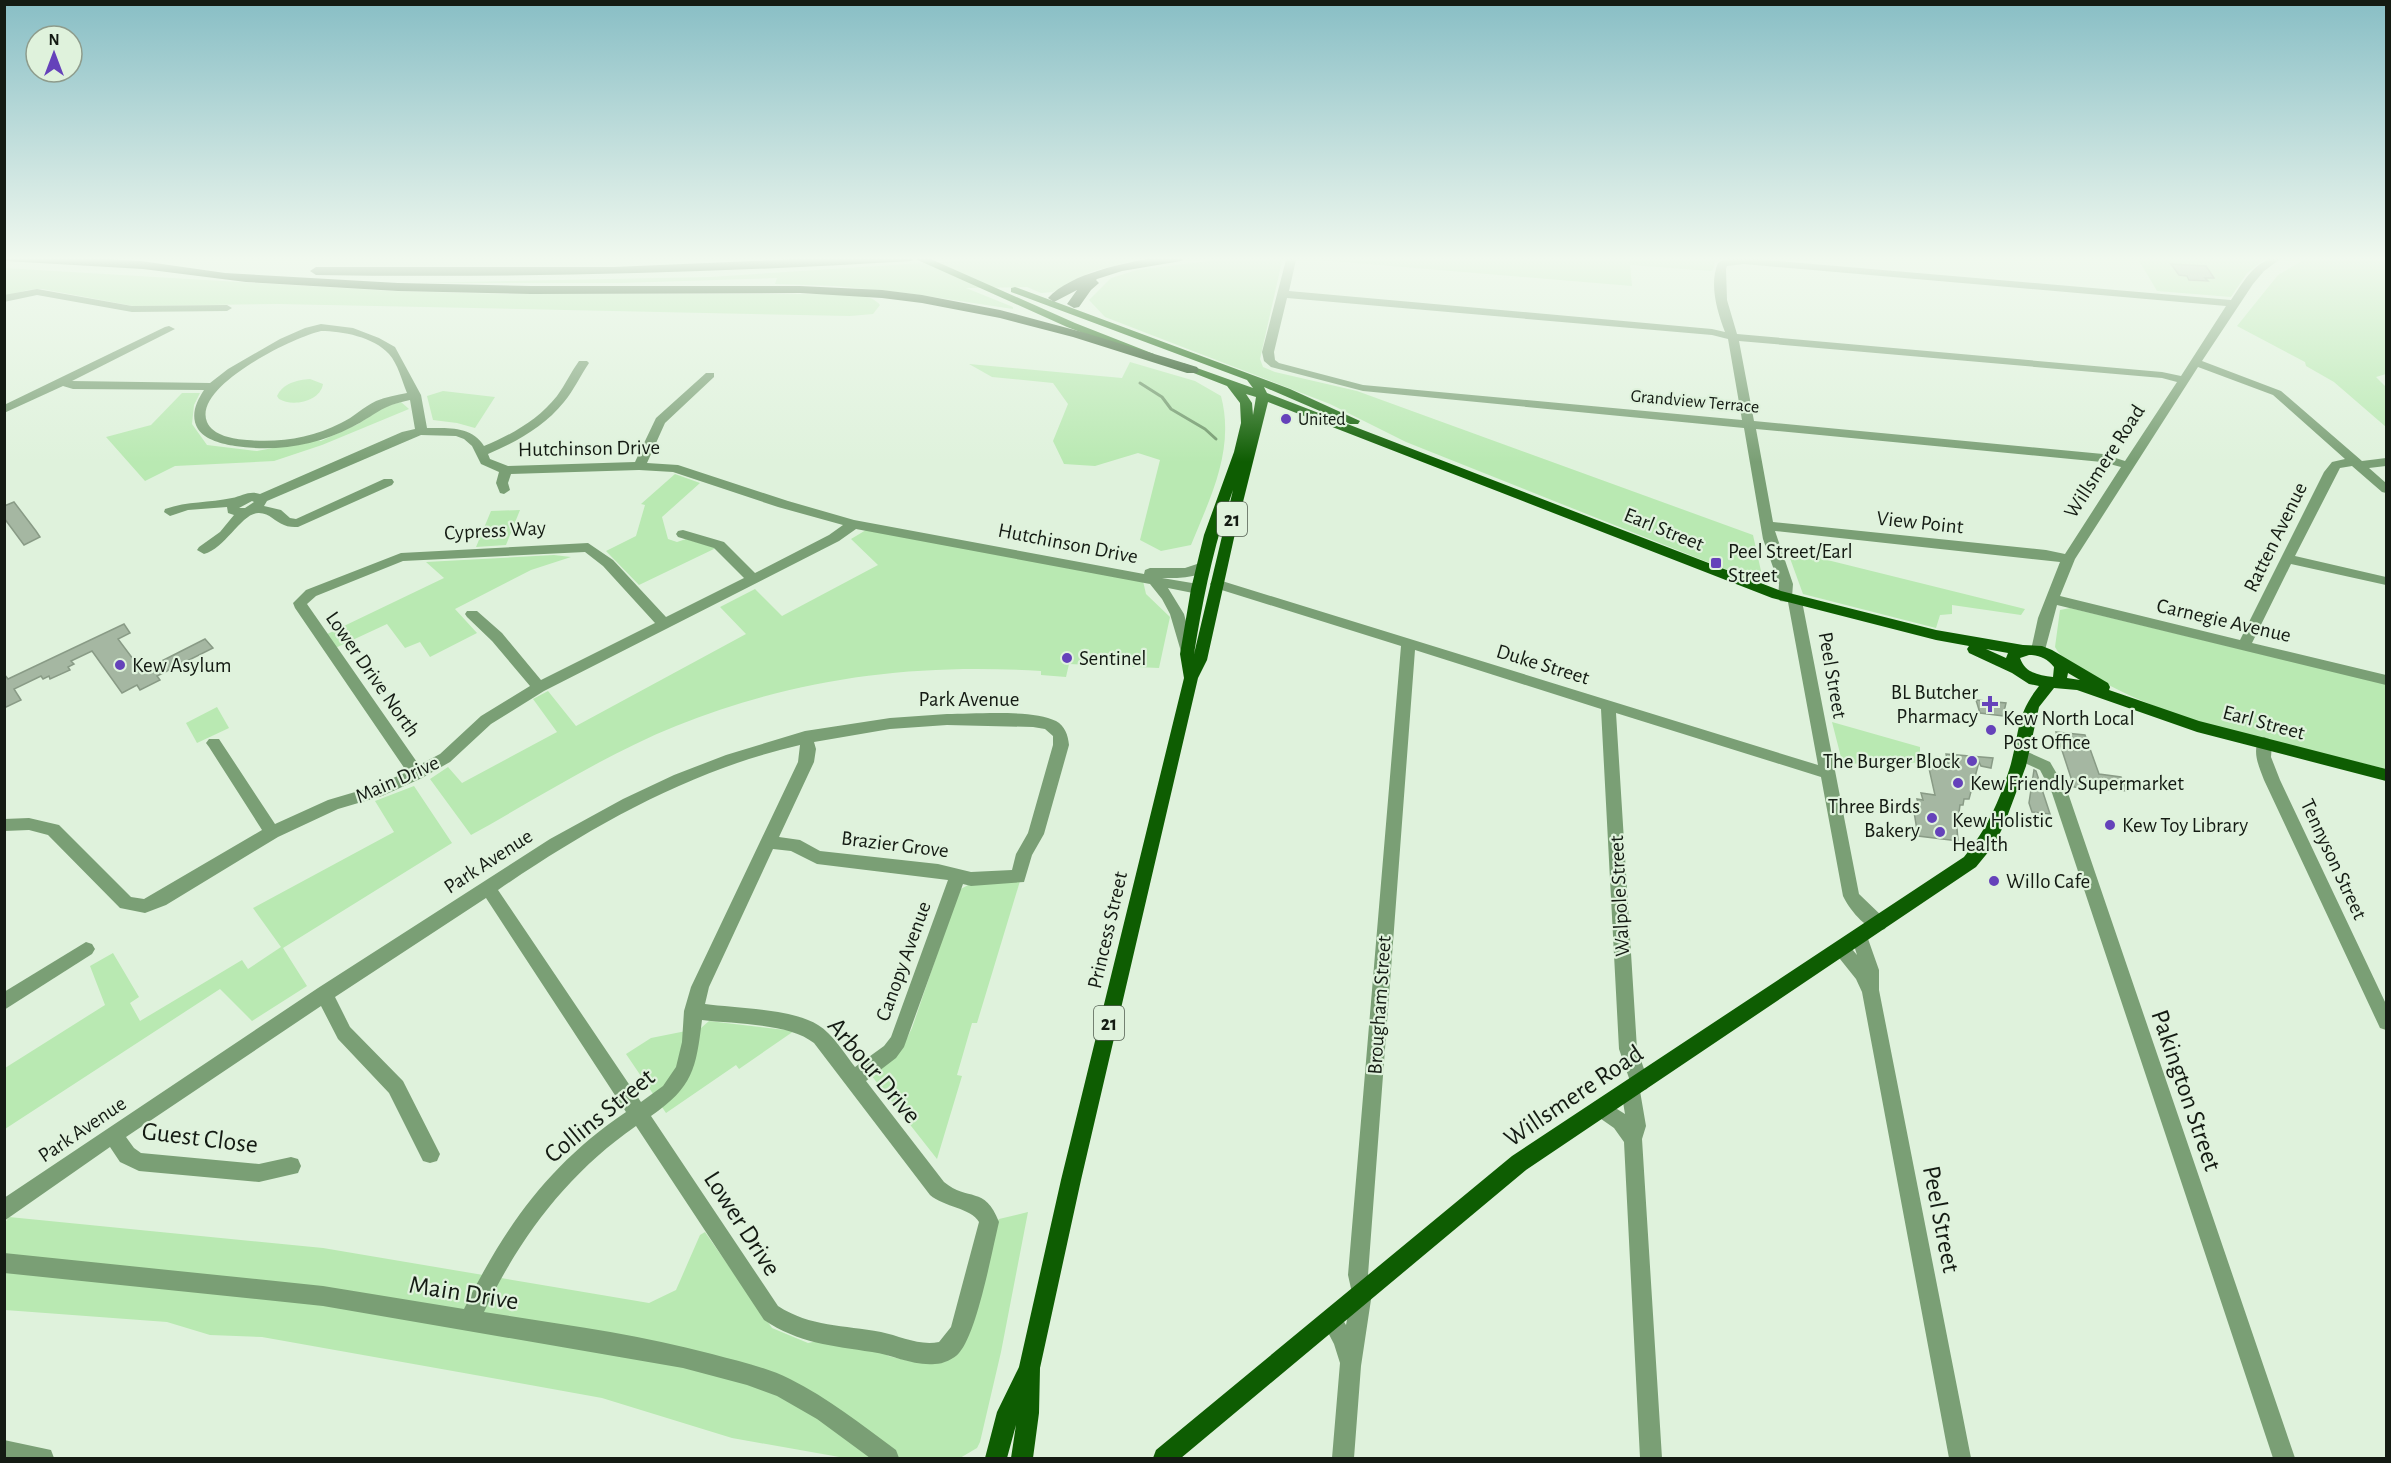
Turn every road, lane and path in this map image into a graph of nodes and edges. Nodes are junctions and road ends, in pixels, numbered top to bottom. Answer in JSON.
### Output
{"nodes":[{"id":1,"x":1043,"y":325,"type":"edge"},
{"id":2,"x":1076,"y":325,"type":"edge"},
{"id":3,"x":1118,"y":325,"type":"edge"},
{"id":4,"x":1274,"y":325,"type":"edge"},
{"id":5,"x":1570,"y":325,"type":"edge"},
{"id":6,"x":1727,"y":325,"type":"edge"},
{"id":7,"x":1736,"y":325,"type":"edge"},
{"id":8,"x":2221,"y":325,"type":"edge"},
{"id":9,"x":168,"y":329,"type":"dead end"},
{"id":10,"x":1733,"y":337,"type":"junction"},
{"id":11,"x":583,"y":363,"type":"dead end"},
{"id":12,"x":2196,"y":363,"type":"junction"},
{"id":13,"x":1192,"y":370,"type":"junction"},
{"id":14,"x":710,"y":375,"type":"dead end"},
{"id":15,"x":1251,"y":378,"type":"junction"},
{"id":16,"x":2185,"y":380,"type":"junction"},
{"id":17,"x":63,"y":381,"type":"junction"},
{"id":18,"x":1224,"y":382,"type":"junction"},
{"id":19,"x":213,"y":387,"type":"junction"},
{"id":20,"x":415,"y":395,"type":"junction"},
{"id":21,"x":1262,"y":396,"type":"junction"},
{"id":22,"x":4,"y":410,"type":"edge"},
{"id":23,"x":1748,"y":424,"type":"junction"},
{"id":24,"x":422,"y":431,"type":"junction"},
{"id":25,"x":481,"y":452,"type":"junction"},
{"id":26,"x":2386,"y":462,"type":"edge"},
{"id":27,"x":2357,"y":463,"type":"junction"},
{"id":28,"x":639,"y":466,"type":"junction"},
{"id":29,"x":2130,"y":466,"type":"junction"},
{"id":30,"x":506,"y":470,"type":"junction"},
{"id":31,"x":1483,"y":480,"type":"junction"},
{"id":32,"x":388,"y":482,"type":"dead end"},
{"id":33,"x":2386,"y":489,"type":"edge"},
{"id":34,"x":504,"y":490,"type":"dead end"},
{"id":35,"x":258,"y":503,"type":"junction"},
{"id":36,"x":239,"y":507,"type":"junction"},
{"id":37,"x":170,"y":512,"type":"dead end"},
{"id":38,"x":854,"y":524,"type":"junction"},
{"id":39,"x":1768,"y":526,"type":"junction"},
{"id":40,"x":683,"y":534,"type":"dead end"},
{"id":41,"x":204,"y":550,"type":"dead end"},
{"id":42,"x":2068,"y":559,"type":"junction"},
{"id":43,"x":2287,"y":559,"type":"junction"},
{"id":44,"x":1203,"y":567,"type":"junction"},
{"id":45,"x":1153,"y":577,"type":"junction"},
{"id":46,"x":753,"y":579,"type":"junction"},
{"id":47,"x":2386,"y":581,"type":"edge"},
{"id":48,"x":1199,"y":586,"type":"junction"},
{"id":49,"x":1216,"y":588,"type":"junction"},
{"id":50,"x":303,"y":598,"type":"joint"},
{"id":51,"x":2052,"y":598,"type":"junction"},
{"id":52,"x":1790,"y":599,"type":"junction"},
{"id":53,"x":471,"y":614,"type":"dead end"},
{"id":54,"x":664,"y":624,"type":"junction"},
{"id":55,"x":1936,"y":635,"type":"junction"},
{"id":56,"x":1408,"y":644,"type":"junction"},
{"id":57,"x":2244,"y":646,"type":"junction"},
{"id":58,"x":2022,"y":650,"type":"junction"},
{"id":59,"x":2037,"y":650,"type":"junction"},
{"id":60,"x":1187,"y":654,"type":"junction"},
{"id":61,"x":2058,"y":661,"type":"junction"},
{"id":62,"x":2021,"y":672,"type":"junction"},
{"id":63,"x":1191,"y":678,"type":"junction"},
{"id":64,"x":2386,"y":680,"type":"edge"},
{"id":65,"x":2053,"y":682,"type":"junction"},
{"id":66,"x":539,"y":687,"type":"junction"},
{"id":67,"x":2132,"y":704,"type":"junction"},
{"id":68,"x":1608,"y":707,"type":"junction"},
{"id":69,"x":805,"y":737,"type":"junction"},
{"id":70,"x":2258,"y":742,"type":"junction"},
{"id":71,"x":214,"y":743,"type":"dead end"},
{"id":72,"x":2021,"y":755,"type":"junction"},
{"id":73,"x":1826,"y":773,"type":"junction"},
{"id":74,"x":417,"y":774,"type":"junction"},
{"id":75,"x":2386,"y":774,"type":"edge"},
{"id":76,"x":2009,"y":788,"type":"junction"},
{"id":77,"x":4,"y":825,"type":"edge"},
{"id":78,"x":272,"y":832,"type":"junction"},
{"id":79,"x":769,"y":842,"type":"junction"},
{"id":80,"x":958,"y":875,"type":"junction"},
{"id":81,"x":1018,"y":877,"type":"joint"},
{"id":82,"x":489,"y":889,"type":"junction"},
{"id":83,"x":1879,"y":924,"type":"junction"},
{"id":84,"x":1859,"y":936,"type":"junction"},
{"id":85,"x":1841,"y":949,"type":"junction"},
{"id":86,"x":86,"y":950,"type":"dead end"},
{"id":87,"x":1870,"y":990,"type":"junction"},
{"id":88,"x":324,"y":993,"type":"junction"},
{"id":89,"x":4,"y":1002,"type":"edge"},
{"id":90,"x":693,"y":1011,"type":"junction"},
{"id":91,"x":2386,"y":1022,"type":"edge"},
{"id":92,"x":853,"y":1078,"type":"junction"},
{"id":93,"x":1635,"y":1086,"type":"junction"},
{"id":94,"x":1601,"y":1108,"type":"junction"},
{"id":95,"x":639,"y":1115,"type":"junction"},
{"id":96,"x":113,"y":1135,"type":"junction"},
{"id":97,"x":1633,"y":1139,"type":"junction"},
{"id":98,"x":430,"y":1154,"type":"dead end"},
{"id":99,"x":291,"y":1166,"type":"dead end"},
{"id":100,"x":4,"y":1211,"type":"edge"},
{"id":101,"x":988,"y":1215,"type":"joint"},
{"id":102,"x":4,"y":1263,"type":"edge"},
{"id":103,"x":1362,"y":1293,"type":"junction"},
{"id":104,"x":1331,"y":1319,"type":"junction"},
{"id":105,"x":469,"y":1320,"type":"junction"},
{"id":106,"x":1350,"y":1366,"type":"junction"},
{"id":107,"x":1029,"y":1368,"type":"junction"},
{"id":108,"x":4,"y":1451,"type":"edge"},
{"id":109,"x":43,"y":1458,"type":"edge"},
{"id":110,"x":888,"y":1458,"type":"edge"},
{"id":111,"x":996,"y":1458,"type":"edge"},
{"id":112,"x":1022,"y":1458,"type":"edge"},
{"id":113,"x":1164,"y":1458,"type":"edge"},
{"id":114,"x":1343,"y":1458,"type":"edge"},
{"id":115,"x":1651,"y":1458,"type":"edge"},
{"id":116,"x":1960,"y":1458,"type":"edge"},
{"id":117,"x":2284,"y":1458,"type":"edge"}],
"edges":[{"from":1,"to":13,"type":"highway"},
{"from":2,"to":13,"type":"main road","number":"21"},
{"from":3,"to":15,"type":"main road","name":"Earl Street"},
{"from":4,"to":23,"type":"street","name":"Grandview Terrace"},
{"from":5,"to":10,"type":"street"},
{"from":6,"to":10,"type":"street","name":"Peel Street"},
{"from":7,"to":10,"type":"street","name":"Peel Street"},
{"from":8,"to":12,"type":"street","name":"Willsmere Road"},
{"from":9,"to":17,"type":"street"},
{"from":10,"to":16,"type":"street"},
{"from":10,"to":23,"type":"street","name":"Peel Street"},
{"from":11,"to":25,"type":"street"},
{"from":12,"to":16,"type":"street","name":"Willsmere Road"},
{"from":12,"to":27,"type":"street"},
{"from":13,"to":18,"type":"main road","number":"21"},
{"from":14,"to":28,"type":"street"},
{"from":15,"to":21,"type":"main road"},
{"from":15,"to":31,"type":"main road","name":"Earl Street"},
{"from":16,"to":29,"type":"street","name":"Willsmere Road"},
{"from":17,"to":19,"type":"street"},
{"from":17,"to":22,"type":"street"},
{"from":18,"to":21,"type":"main road","name":"Earl Street"},
{"from":18,"to":44,"type":"main road","name":"Princess Street","number":"21"},
{"from":19,"to":20,"type":"street"},
{"from":19,"to":20,"type":"street"},
{"from":20,"to":24,"type":"street"},
{"from":21,"to":31,"type":"main road","name":"Earl Street"},
{"from":21,"to":49,"type":"main road","name":"Princess Street","number":"21"},
{"from":23,"to":29,"type":"street","name":"Grandview Terrace"},
{"from":23,"to":39,"type":"street","name":"Peel Street"},
{"from":24,"to":25,"type":"street","name":"Hutchinson Drive"},
{"from":24,"to":35,"type":"street","name":"Hutchinson Drive"},
{"from":25,"to":30,"type":"street","name":"Hutchinson Drive"},
{"from":26,"to":27,"type":"street"},
{"from":27,"to":33,"type":"street"},
{"from":27,"to":43,"type":"street","name":"Ratten Avenue"},
{"from":28,"to":30,"type":"street","name":"Hutchinson Drive"},
{"from":28,"to":38,"type":"street","name":"Hutchinson Drive"},
{"from":29,"to":42,"type":"street","name":"Willsmere Road"},
{"from":30,"to":34,"type":"street"},
{"from":31,"to":52,"type":"main road","name":"Earl Street"},
{"from":32,"to":35,"type":"street"},
{"from":35,"to":36,"type":"street"},
{"from":36,"to":37,"type":"street"},
{"from":36,"to":41,"type":"street"},
{"from":38,"to":45,"type":"street","name":"Hutchinson Drive"},
{"from":38,"to":46,"type":"street","name":"Main Drive"},
{"from":39,"to":42,"type":"street","name":"View Point"},
{"from":39,"to":52,"type":"street","name":"Peel Street"},
{"from":40,"to":46,"type":"street"},
{"from":42,"to":51,"type":"street","name":"Willsmere Road"},
{"from":43,"to":47,"type":"street"},
{"from":43,"to":57,"type":"street","name":"Ratten Avenue"},
{"from":44,"to":45,"type":"street","name":"Hutchinson Drive"},
{"from":44,"to":48,"type":"main road","name":"Princess Street","number":"21"},
{"from":45,"to":48,"type":"street","name":"Hutchinson Drive"},
{"from":45,"to":60,"type":"street","name":"Hutchinson Drive"},
{"from":46,"to":54,"type":"street","name":"Main Drive"},
{"from":48,"to":49,"type":"main road"},
{"from":48,"to":60,"type":"main road","name":"Princess Street","number":"21"},
{"from":49,"to":56,"type":"street","name":"Duke Street"},
{"from":49,"to":63,"type":"main road","name":"Princess Street","number":"21"},
{"from":50,"to":54,"type":"street","name":"Cypress Way"},
{"from":50,"to":74,"type":"street","name":"Lower Drive North"},
{"from":51,"to":57,"type":"street","name":"Carnegie Avenue"},
{"from":51,"to":59,"type":"street","name":"Willsmere Road"},
{"from":52,"to":55,"type":"main road","name":"Earl Street"},
{"from":52,"to":73,"type":"street","name":"Peel Street"},
{"from":53,"to":66,"type":"street"},
{"from":54,"to":66,"type":"street","name":"Main Drive"},
{"from":55,"to":58,"type":"main road","name":"Earl Street"},
{"from":55,"to":62,"type":"main road","name":"Earl Street"},
{"from":56,"to":68,"type":"street","name":"Duke Street"},
{"from":56,"to":103,"type":"street","name":"Brougham Street"},
{"from":57,"to":64,"type":"street","name":"Carnegie Avenue"},
{"from":58,"to":59,"type":"main road","name":"Earl Street"},
{"from":58,"to":62,"type":"main road","name":"Willsmere Road"},
{"from":59,"to":61,"type":"main road","name":"Earl Street"},
{"from":60,"to":63,"type":"main road","name":"Princess Street","number":"21"},
{"from":61,"to":65,"type":"main road"},
{"from":61,"to":67,"type":"main road","name":"Earl Street"},
{"from":62,"to":65,"type":"main road","name":"Earl Street"},
{"from":62,"to":76,"type":"main road","name":"Willsmere Road"},
{"from":63,"to":107,"type":"main road","name":"Princess Street","number":"21"},
{"from":65,"to":67,"type":"main road","name":"Earl Street"},
{"from":65,"to":72,"type":"main road","name":"Willsmere Road"},
{"from":66,"to":74,"type":"street","name":"Main Drive"},
{"from":67,"to":70,"type":"main road","name":"Earl Street"},
{"from":68,"to":73,"type":"street","name":"Duke Street"},
{"from":68,"to":93,"type":"street","name":"Walpole Street"},
{"from":69,"to":79,"type":"street","name":"Collins Street"},
{"from":69,"to":81,"type":"street","name":"Park Avenue"},
{"from":69,"to":82,"type":"street","name":"Park Avenue"},
{"from":70,"to":75,"type":"main road","name":"Earl Street"},
{"from":70,"to":91,"type":"street","name":"Tennyson Street"},
{"from":71,"to":78,"type":"street"},
{"from":72,"to":76,"type":"main road","name":"Willsmere Road"},
{"from":72,"to":117,"type":"street","name":"Pakington Street"},
{"from":73,"to":83,"type":"street","name":"Peel Street"},
{"from":74,"to":78,"type":"street","name":"Main Drive"},
{"from":76,"to":83,"type":"main road","name":"Willsmere Road"},
{"from":77,"to":78,"type":"street","name":"Main Drive"},
{"from":79,"to":80,"type":"street","name":"Brazier Grove"},
{"from":79,"to":90,"type":"street","name":"Collins Street"},
{"from":80,"to":81,"type":"street","name":"Brazier Grove"},
{"from":80,"to":92,"type":"street","name":"Canopy Avenue"},
{"from":82,"to":88,"type":"street","name":"Park Avenue"},
{"from":82,"to":95,"type":"street","name":"Lower Drive"},
{"from":83,"to":84,"type":"main road","name":"Willsmere Road"},
{"from":84,"to":85,"type":"main road","name":"Willsmere Road"},
{"from":84,"to":87,"type":"street","name":"Peel Street"},
{"from":85,"to":87,"type":"street","name":"Peel Street"},
{"from":85,"to":93,"type":"main road","name":"Willsmere Road"},
{"from":86,"to":89,"type":"street"},
{"from":87,"to":116,"type":"street","name":"Peel Street"},
{"from":88,"to":96,"type":"street","name":"Park Avenue"},
{"from":88,"to":98,"type":"street"},
{"from":90,"to":92,"type":"street","name":"Arbour Drive"},
{"from":90,"to":95,"type":"street","name":"Collins Street"},
{"from":92,"to":101,"type":"street","name":"Arbour Drive"},
{"from":93,"to":94,"type":"main road","name":"Willsmere Road"},
{"from":93,"to":97,"type":"street","name":"Walpole Street"},
{"from":94,"to":97,"type":"street"},
{"from":94,"to":103,"type":"main road","name":"Willsmere Road"},
{"from":95,"to":101,"type":"street","name":"Lower Drive"},
{"from":95,"to":105,"type":"street","name":"Collins Street"},
{"from":96,"to":99,"type":"street","name":"Guest Close"},
{"from":96,"to":100,"type":"street","name":"Park Avenue"},
{"from":97,"to":115,"type":"street","name":"Walpole Street"},
{"from":102,"to":105,"type":"street","name":"Main Drive"},
{"from":103,"to":104,"type":"main road","name":"Willsmere Road"},
{"from":103,"to":106,"type":"street","name":"Brougham Street"},
{"from":104,"to":106,"type":"street","name":"Brougham Street"},
{"from":104,"to":113,"type":"main road","name":"Willsmere Road"},
{"from":105,"to":110,"type":"street","name":"Main Drive"},
{"from":106,"to":114,"type":"street","name":"Brougham Street"},
{"from":107,"to":111,"type":"main road","name":"Princess Street","number":"21"},
{"from":107,"to":112,"type":"main road","name":"Princess Street","number":"21"},
{"from":108,"to":109,"type":"street"}]}
